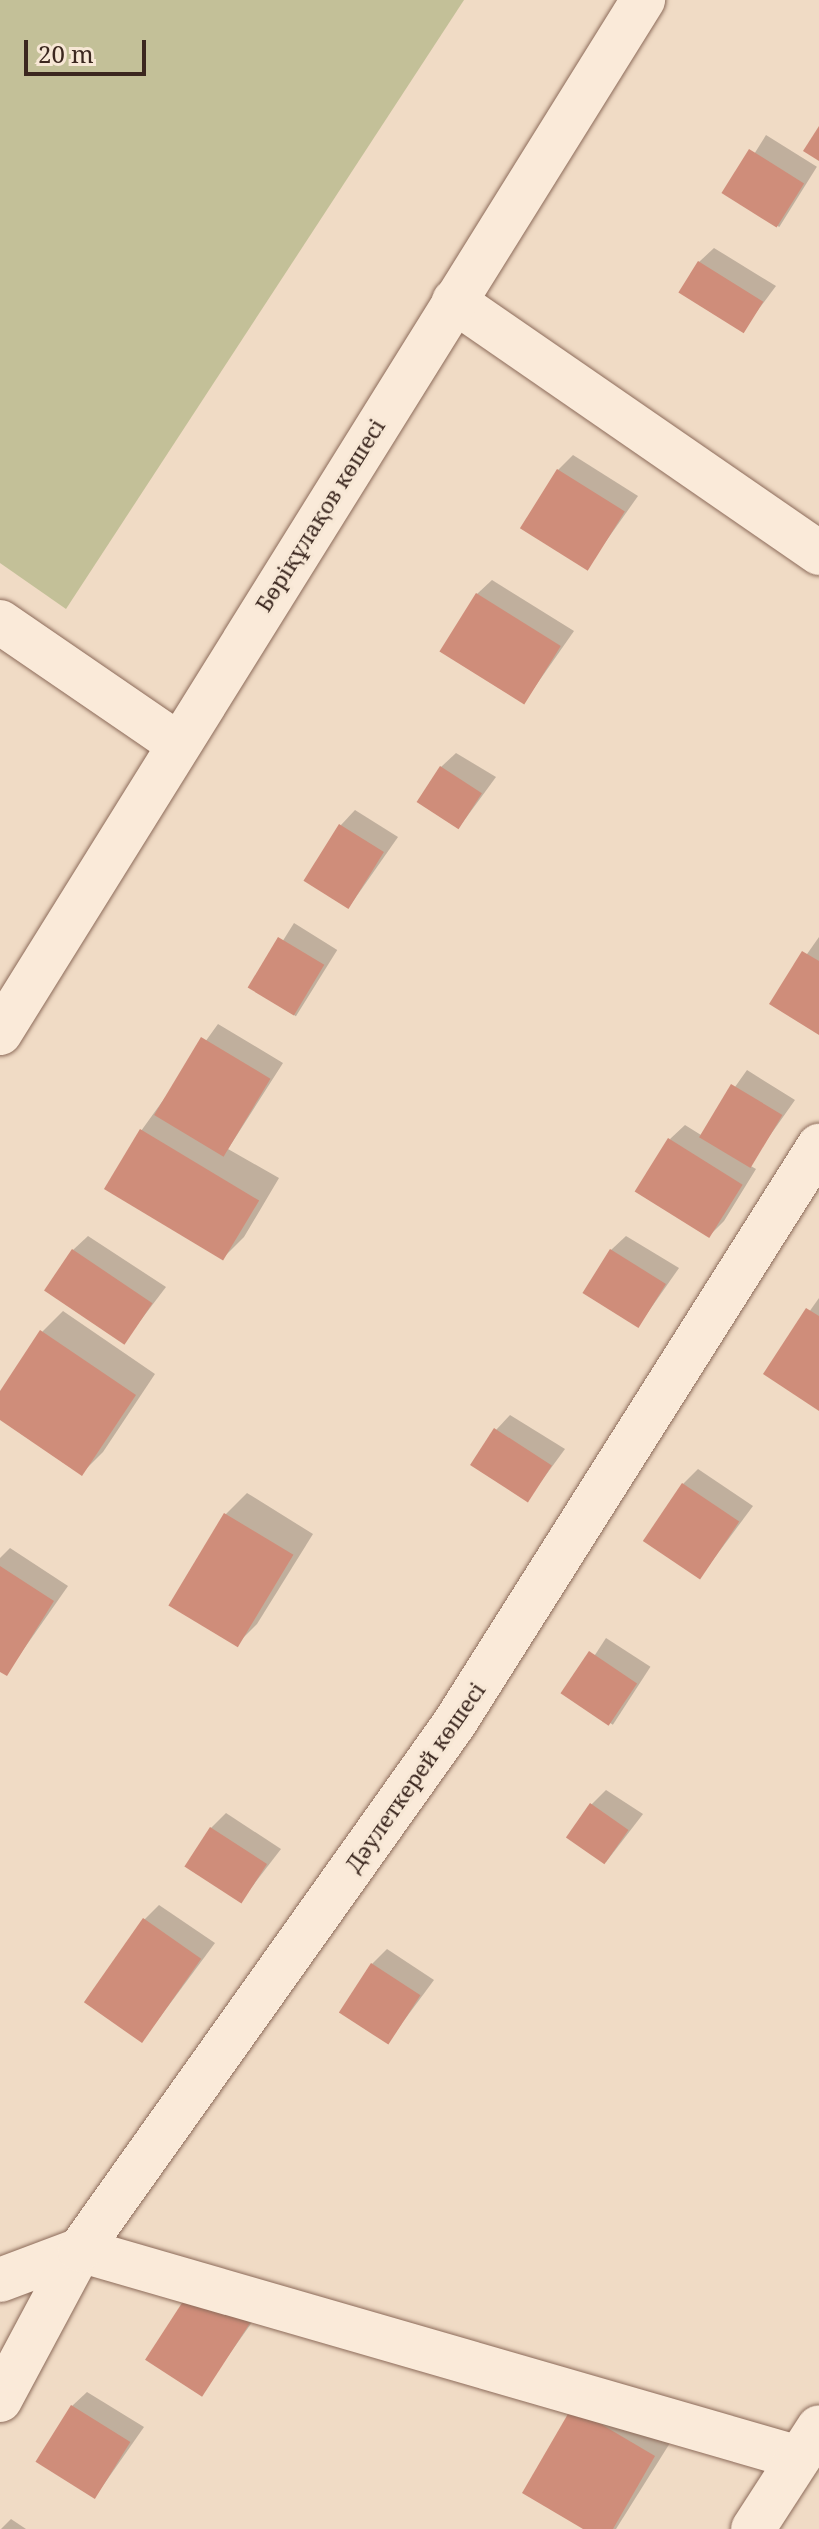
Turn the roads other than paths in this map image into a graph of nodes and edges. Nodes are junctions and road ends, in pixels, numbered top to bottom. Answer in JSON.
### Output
{"nodes":[{"id":1,"x":643,"y":0,"type":"edge"},
{"id":2,"x":454,"y":301,"type":"junction"},
{"id":3,"x":819,"y":553,"type":"edge"},
{"id":4,"x":0,"y":622,"type":"edge"},
{"id":5,"x":178,"y":744,"type":"junction"},
{"id":6,"x":0,"y":1033,"type":"edge"},
{"id":7,"x":819,"y":1146,"type":"edge"},
{"id":8,"x":80,"y":2250,"type":"junction"},
{"id":9,"x":0,"y":2280,"type":"edge"},
{"id":10,"x":0,"y":2400,"type":"edge"},
{"id":11,"x":809,"y":2442,"type":"edge"},
{"id":12,"x":753,"y":2529,"type":"edge"}],
"edges":[{"from":1,"to":2,"type":"street","name":"Бөріқұлақов көшесі"},
{"from":2,"to":3,"type":"street"},
{"from":2,"to":5,"type":"street","name":"Бөріқұлақов көшесі"},
{"from":4,"to":5,"type":"street"},
{"from":5,"to":6,"type":"street","name":"Бөріқұлақов көшесі"},
{"from":7,"to":8,"type":"street","name":"Дәулеткерей көшесі"},
{"from":8,"to":9,"type":"street"},
{"from":8,"to":10,"type":"street","name":"Дәулеткерей көшесі"},
{"from":8,"to":11,"type":"street"},
{"from":11,"to":12,"type":"street"}]}
